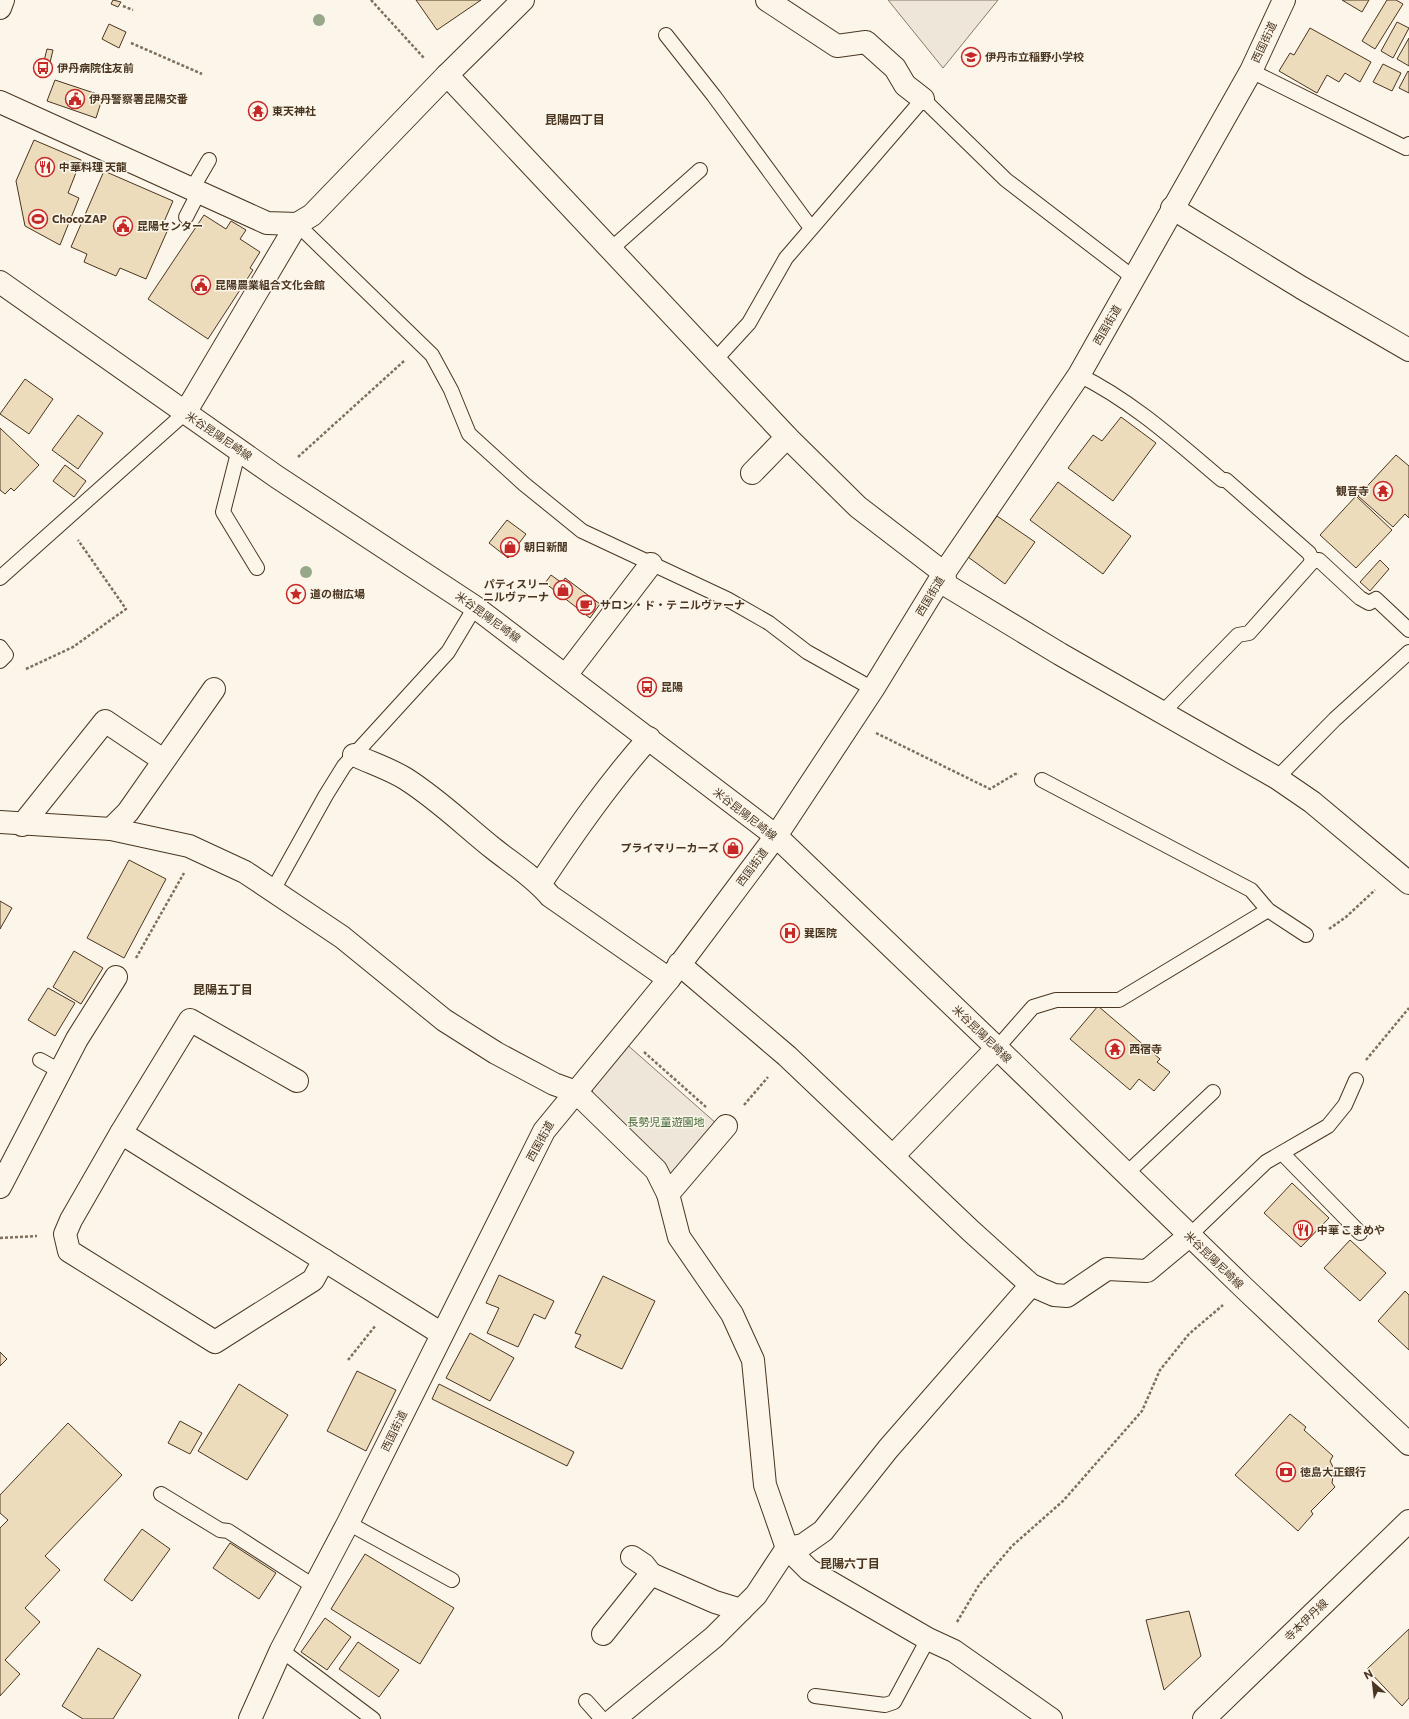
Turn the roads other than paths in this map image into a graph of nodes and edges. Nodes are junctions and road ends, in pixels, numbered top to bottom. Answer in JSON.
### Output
{"nodes":[{"id":1,"x":3,"y":0,"type":"edge"},
{"id":2,"x":523,"y":0,"type":"edge"},
{"id":3,"x":767,"y":0,"type":"edge"},
{"id":4,"x":1284,"y":0,"type":"edge"},
{"id":5,"x":0,"y":8,"type":"edge"},
{"id":6,"x":666,"y":35,"type":"dead end"},
{"id":7,"x":1251,"y":71,"type":"junction"},
{"id":8,"x":445,"y":77,"type":"junction"},
{"id":9,"x":923,"y":99,"type":"junction"},
{"id":10,"x":0,"y":102,"type":"edge"},
{"id":11,"x":1409,"y":144,"type":"edge"},
{"id":12,"x":209,"y":160,"type":"dead end"},
{"id":13,"x":700,"y":170,"type":"dead end"},
{"id":14,"x":195,"y":190,"type":"junction"},
{"id":15,"x":1172,"y":208,"type":"junction"},
{"id":16,"x":186,"y":217,"type":"dead end"},
{"id":17,"x":297,"y":224,"type":"junction"},
{"id":18,"x":810,"y":228,"type":"junction"},
{"id":19,"x":611,"y":249,"type":"junction"},
{"id":20,"x":1134,"y":278,"type":"junction"},
{"id":21,"x":0,"y":282,"type":"edge"},
{"id":22,"x":1409,"y":350,"type":"edge"},
{"id":23,"x":716,"y":359,"type":"junction"},
{"id":24,"x":1079,"y":375,"type":"junction"},
{"id":25,"x":185,"y":412,"type":"junction"},
{"id":26,"x":787,"y":437,"type":"junction"},
{"id":27,"x":239,"y":449,"type":"junction"},
{"id":28,"x":752,"y":473,"type":"dead end"},
{"id":29,"x":1313,"y":561,"type":"junction"},
{"id":30,"x":651,"y":564,"type":"junction"},
{"id":31,"x":257,"y":568,"type":"dead end"},
{"id":32,"x":944,"y":573,"type":"junction"},
{"id":33,"x":0,"y":578,"type":"edge"},
{"id":34,"x":475,"y":607,"type":"junction"},
{"id":35,"x":1409,"y":630,"type":"edge"},
{"id":36,"x":1409,"y":652,"type":"edge"},
{"id":37,"x":566,"y":675,"type":"junction"},
{"id":38,"x":214,"y":689,"type":"dead end"},
{"id":39,"x":873,"y":689,"type":"junction"},
{"id":40,"x":1162,"y":713,"type":"junction"},
{"id":41,"x":649,"y":738,"type":"junction"},
{"id":42,"x":354,"y":755,"type":"junction"},
{"id":43,"x":163,"y":760,"type":"junction"},
{"id":44,"x":1277,"y":778,"type":"junction"},
{"id":45,"x":1042,"y":780,"type":"road end"},
{"id":46,"x":0,"y":822,"type":"edge"},
{"id":47,"x":22,"y":825,"type":"junction"},
{"id":48,"x":111,"y":829,"type":"junction"},
{"id":49,"x":776,"y":836,"type":"junction"},
{"id":50,"x":1402,"y":877,"type":"edge"},
{"id":51,"x":540,"y":884,"type":"junction"},
{"id":52,"x":273,"y":890,"type":"junction"},
{"id":53,"x":1268,"y":910,"type":"junction"},
{"id":54,"x":1306,"y":935,"type":"road end"},
{"id":55,"x":674,"y":971,"type":"junction"},
{"id":56,"x":116,"y":977,"type":"road end"},
{"id":57,"x":997,"y":1048,"type":"junction"},
{"id":58,"x":40,"y":1060,"type":"dead end"},
{"id":59,"x":60,"y":1071,"type":"junction"},
{"id":60,"x":1356,"y":1080,"type":"road end"},
{"id":61,"x":297,"y":1081,"type":"dead end"},
{"id":62,"x":576,"y":1092,"type":"junction"},
{"id":63,"x":1213,"y":1092,"type":"dead end"},
{"id":64,"x":726,"y":1126,"type":"road end"},
{"id":65,"x":120,"y":1133,"type":"junction"},
{"id":66,"x":1282,"y":1153,"type":"junction"},
{"id":67,"x":893,"y":1156,"type":"junction"},
{"id":68,"x":1126,"y":1174,"type":"junction"},
{"id":69,"x":0,"y":1187,"type":"edge"},
{"id":70,"x":668,"y":1194,"type":"junction"},
{"id":71,"x":1360,"y":1233,"type":"dead end"},
{"id":72,"x":1189,"y":1236,"type":"junction"},
{"id":73,"x":324,"y":1260,"type":"junction"},
{"id":74,"x":1031,"y":1285,"type":"junction"},
{"id":75,"x":442,"y":1334,"type":"junction"},
{"id":76,"x":1409,"y":1444,"type":"edge"},
{"id":77,"x":161,"y":1494,"type":"dead end"},
{"id":78,"x":1409,"y":1521,"type":"edge"},
{"id":79,"x":348,"y":1523,"type":"junction"},
{"id":80,"x":787,"y":1548,"type":"junction"},
{"id":81,"x":632,"y":1557,"type":"dead end"},
{"id":82,"x":651,"y":1574,"type":"junction"},
{"id":83,"x":452,"y":1580,"type":"dead end"},
{"id":84,"x":314,"y":1587,"type":"junction"},
{"id":85,"x":741,"y":1610,"type":"junction"},
{"id":86,"x":603,"y":1634,"type":"dead end"},
{"id":87,"x":936,"y":1643,"type":"junction"},
{"id":88,"x":281,"y":1650,"type":"junction"},
{"id":89,"x":816,"y":1696,"type":"dead end"},
{"id":90,"x":586,"y":1701,"type":"dead end"},
{"id":91,"x":250,"y":1719,"type":"edge"},
{"id":92,"x":373,"y":1719,"type":"edge"},
{"id":93,"x":602,"y":1719,"type":"edge"},
{"id":94,"x":614,"y":1719,"type":"edge"},
{"id":95,"x":1051,"y":1719,"type":"edge"},
{"id":96,"x":1204,"y":1719,"type":"edge"}],
"edges":[{"from":1,"to":5,"type":"main road"},
{"from":2,"to":8,"type":"main road"},
{"from":3,"to":9,"type":"main road"},
{"from":4,"to":7,"type":"main road","name":"西国街道"},
{"from":6,"to":18,"type":"lane"},
{"from":7,"to":11,"type":"lane"},
{"from":7,"to":15,"type":"main road","name":"西国街道"},
{"from":8,"to":17,"type":"main road"},
{"from":8,"to":19,"type":"main road"},
{"from":9,"to":18,"type":"lane"},
{"from":9,"to":20,"type":"lane"},
{"from":10,"to":14,"type":"main road"},
{"from":12,"to":14,"type":"lane"},
{"from":13,"to":19,"type":"lane"},
{"from":14,"to":16,"type":"lane"},
{"from":14,"to":17,"type":"main road"},
{"from":15,"to":20,"type":"main road","name":"西国街道"},
{"from":15,"to":22,"type":"main road"},
{"from":17,"to":25,"type":"main road"},
{"from":17,"to":30,"type":"lane"},
{"from":18,"to":23,"type":"lane"},
{"from":19,"to":23,"type":"main road"},
{"from":20,"to":24,"type":"main road","name":"西国街道"},
{"from":21,"to":25,"type":"main road","name":"米谷昆陽尼崎線"},
{"from":23,"to":26,"type":"main road"},
{"from":24,"to":29,"type":"lane"},
{"from":24,"to":32,"type":"main road","name":"西国街道"},
{"from":25,"to":27,"type":"main road","name":"米谷昆陽尼崎線"},
{"from":25,"to":33,"type":"lane"},
{"from":26,"to":28,"type":"main road"},
{"from":26,"to":32,"type":"main road"},
{"from":27,"to":31,"type":"lane"},
{"from":27,"to":34,"type":"main road","name":"米谷昆陽尼崎線"},
{"from":29,"to":35,"type":"lane"},
{"from":29,"to":40,"type":"lane"},
{"from":30,"to":37,"type":"main road"},
{"from":30,"to":39,"type":"lane"},
{"from":32,"to":39,"type":"main road","name":"西国街道"},
{"from":32,"to":40,"type":"main road"},
{"from":34,"to":37,"type":"main road","name":"米谷昆陽尼崎線"},
{"from":34,"to":42,"type":"lane"},
{"from":36,"to":44,"type":"lane"},
{"from":37,"to":41,"type":"main road","name":"米谷昆陽尼崎線"},
{"from":38,"to":43,"type":"main road"},
{"from":39,"to":49,"type":"main road","name":"西国街道"},
{"from":40,"to":44,"type":"main road"},
{"from":41,"to":49,"type":"main road","name":"米谷昆陽尼崎線"},
{"from":41,"to":51,"type":"main road"},
{"from":42,"to":51,"type":"main road"},
{"from":42,"to":52,"type":"lane"},
{"from":43,"to":47,"type":"main road"},
{"from":43,"to":48,"type":"main road"},
{"from":44,"to":50,"type":"main road"},
{"from":45,"to":53,"type":"lane"},
{"from":46,"to":47,"type":"main road"},
{"from":47,"to":48,"type":"main road"},
{"from":48,"to":52,"type":"main road"},
{"from":49,"to":55,"type":"main road","name":"西国街道"},
{"from":49,"to":57,"type":"main road","name":"米谷昆陽尼崎線"},
{"from":51,"to":55,"type":"main road"},
{"from":52,"to":62,"type":"main road"},
{"from":53,"to":54,"type":"lane"},
{"from":53,"to":57,"type":"lane"},
{"from":55,"to":62,"type":"main road","name":"西国街道"},
{"from":55,"to":67,"type":"main road"},
{"from":56,"to":59,"type":"main road"},
{"from":57,"to":67,"type":"main road"},
{"from":57,"to":68,"type":"main road","name":"米谷昆陽尼崎線"},
{"from":58,"to":59,"type":"lane"},
{"from":59,"to":69,"type":"main road"},
{"from":60,"to":66,"type":"lane"},
{"from":61,"to":65,"type":"main road"},
{"from":62,"to":70,"type":"main road"},
{"from":62,"to":75,"type":"main road","name":"西国街道"},
{"from":63,"to":68,"type":"lane"},
{"from":64,"to":70,"type":"main road"},
{"from":65,"to":73,"type":"main road"},
{"from":65,"to":73,"type":"main road"},
{"from":66,"to":71,"type":"lane"},
{"from":66,"to":72,"type":"lane"},
{"from":67,"to":74,"type":"main road"},
{"from":68,"to":72,"type":"main road","name":"米谷昆陽尼崎線"},
{"from":70,"to":80,"type":"main road"},
{"from":72,"to":74,"type":"main road"},
{"from":72,"to":76,"type":"main road","name":"米谷昆陽尼崎線"},
{"from":73,"to":75,"type":"main road"},
{"from":74,"to":80,"type":"main road"},
{"from":75,"to":79,"type":"main road","name":"西国街道"},
{"from":77,"to":84,"type":"lane"},
{"from":78,"to":96,"type":"main road","name":"寺本伊丹線"},
{"from":79,"to":83,"type":"lane"},
{"from":79,"to":84,"type":"main road","name":"西国街道"},
{"from":80,"to":85,"type":"main road"},
{"from":80,"to":87,"type":"main road"},
{"from":81,"to":82,"type":"main road"},
{"from":82,"to":85,"type":"main road"},
{"from":82,"to":86,"type":"main road"},
{"from":84,"to":88,"type":"main road","name":"西国街道"},
{"from":85,"to":94,"type":"main road"},
{"from":87,"to":89,"type":"lane"},
{"from":87,"to":95,"type":"main road"},
{"from":88,"to":91,"type":"main road","name":"西国街道"},
{"from":88,"to":92,"type":"lane"},
{"from":90,"to":93,"type":"lane"}]}
